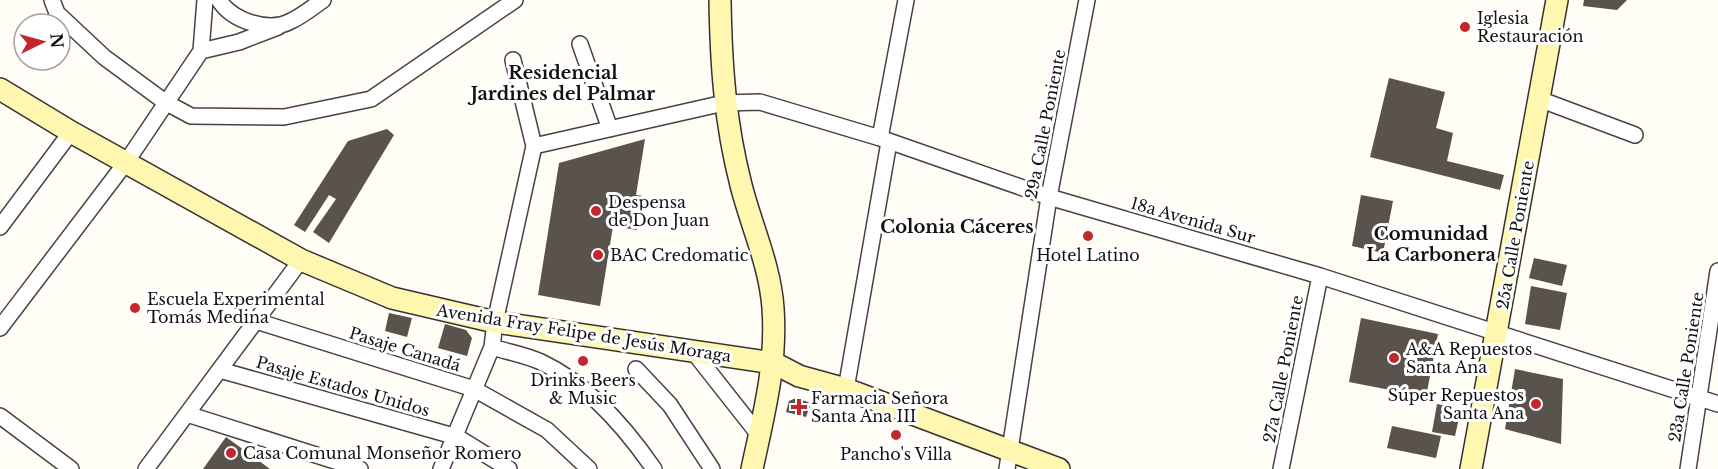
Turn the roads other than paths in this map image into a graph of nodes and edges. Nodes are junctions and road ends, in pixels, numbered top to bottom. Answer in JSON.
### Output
{"nodes":[{"id":1,"x":52,"y":0,"type":"edge"},
{"id":2,"x":205,"y":0,"type":"edge"},
{"id":3,"x":219,"y":0,"type":"edge"},
{"id":4,"x":322,"y":0,"type":"edge"},
{"id":5,"x":515,"y":0,"type":"edge"},
{"id":6,"x":720,"y":0,"type":"edge"},
{"id":7,"x":906,"y":0,"type":"edge"},
{"id":8,"x":1087,"y":0,"type":"edge"},
{"id":9,"x":1557,"y":0,"type":"edge"},
{"id":10,"x":290,"y":22,"type":"junction"},
{"id":11,"x":580,"y":44,"type":"dead end"},
{"id":12,"x":201,"y":51,"type":"junction"},
{"id":13,"x":513,"y":60,"type":"dead end"},
{"id":14,"x":2,"y":95,"type":"edge"},
{"id":15,"x":1539,"y":99,"type":"junction"},
{"id":16,"x":165,"y":102,"type":"junction"},
{"id":17,"x":724,"y":103,"type":"junction"},
{"id":18,"x":610,"y":129,"type":"junction"},
{"id":19,"x":71,"y":132,"type":"junction"},
{"id":20,"x":1635,"y":135,"type":"dead end"},
{"id":21,"x":884,"y":140,"type":"junction"},
{"id":22,"x":534,"y":146,"type":"junction"},
{"id":23,"x":127,"y":161,"type":"junction"},
{"id":24,"x":1049,"y":197,"type":"junction"},
{"id":25,"x":0,"y":227,"type":"edge"},
{"id":26,"x":301,"y":260,"type":"junction"},
{"id":27,"x":1718,"y":271,"type":"edge"},
{"id":28,"x":1320,"y":276,"type":"junction"},
{"id":29,"x":256,"y":321,"type":"junction"},
{"id":30,"x":495,"y":322,"type":"junction"},
{"id":31,"x":0,"y":328,"type":"edge"},
{"id":32,"x":1497,"y":333,"type":"junction"},
{"id":33,"x":492,"y":347,"type":"junction"},
{"id":34,"x":692,"y":350,"type":"junction"},
{"id":35,"x":774,"y":363,"type":"junction"},
{"id":36,"x":636,"y":369,"type":"dead end"},
{"id":37,"x":220,"y":370,"type":"junction"},
{"id":38,"x":474,"y":389,"type":"junction"},
{"id":39,"x":846,"y":389,"type":"junction"},
{"id":40,"x":1701,"y":398,"type":"junction"},
{"id":41,"x":1718,"y":404,"type":"edge"},
{"id":42,"x":187,"y":414,"type":"junction"},
{"id":43,"x":0,"y":416,"type":"edge"},
{"id":44,"x":759,"y":435,"type":"junction"},
{"id":45,"x":457,"y":436,"type":"junction"},
{"id":46,"x":1008,"y":461,"type":"edge"},
{"id":47,"x":71,"y":469,"type":"edge"},
{"id":48,"x":146,"y":469,"type":"edge"},
{"id":49,"x":360,"y":469,"type":"edge"},
{"id":50,"x":441,"y":469,"type":"edge"},
{"id":51,"x":509,"y":469,"type":"edge"},
{"id":52,"x":589,"y":469,"type":"edge"},
{"id":53,"x":654,"y":469,"type":"edge"},
{"id":54,"x":712,"y":469,"type":"edge"},
{"id":55,"x":752,"y":469,"type":"edge"},
{"id":56,"x":1059,"y":469,"type":"edge"},
{"id":57,"x":1281,"y":469,"type":"edge"},
{"id":58,"x":1471,"y":469,"type":"edge"},
{"id":59,"x":1688,"y":469,"type":"edge"}],
"edges":[{"from":1,"to":16,"type":"street"},
{"from":2,"to":12,"type":"street"},
{"from":3,"to":10,"type":"street"},
{"from":4,"to":10,"type":"street"},
{"from":5,"to":16,"type":"street"},
{"from":6,"to":17,"type":"street"},
{"from":7,"to":21,"type":"street"},
{"from":8,"to":24,"type":"street","name":"29a Calle Poniente"},
{"from":9,"to":15,"type":"street","name":"25a Calle Poniente"},
{"from":10,"to":12,"type":"street"},
{"from":11,"to":18,"type":"street"},
{"from":12,"to":16,"type":"street"},
{"from":13,"to":22,"type":"street"},
{"from":14,"to":19,"type":"street","name":"Avenida Fray Felipe de Jesús Moraga"},
{"from":15,"to":20,"type":"street"},
{"from":15,"to":32,"type":"street","name":"25a Calle Poniente"},
{"from":16,"to":23,"type":"street"},
{"from":17,"to":18,"type":"street","name":"18a Avenida Sur"},
{"from":17,"to":21,"type":"street","name":"18a Avenida Sur"},
{"from":17,"to":35,"type":"street"},
{"from":18,"to":22,"type":"street","name":"18a Avenida Sur"},
{"from":19,"to":23,"type":"street","name":"Avenida Fray Felipe de Jesús Moraga"},
{"from":19,"to":25,"type":"street"},
{"from":21,"to":24,"type":"street","name":"18a Avenida Sur"},
{"from":21,"to":39,"type":"street"},
{"from":22,"to":30,"type":"street"},
{"from":23,"to":26,"type":"street","name":"Avenida Fray Felipe de Jesús Moraga"},
{"from":23,"to":31,"type":"street"},
{"from":24,"to":28,"type":"street","name":"18a Avenida Sur"},
{"from":24,"to":46,"type":"street","name":"29a Calle Poniente"},
{"from":26,"to":29,"type":"street"},
{"from":26,"to":30,"type":"street","name":"Avenida Fray Felipe de Jesús Moraga"},
{"from":27,"to":40,"type":"street","name":"23a Calle Poniente"},
{"from":28,"to":32,"type":"street","name":"18a Avenida Sur"},
{"from":28,"to":57,"type":"street","name":"27a Calle Poniente"},
{"from":29,"to":37,"type":"street"},
{"from":29,"to":38,"type":"street","name":"Pasaje Canadá"},
{"from":30,"to":33,"type":"street"},
{"from":30,"to":34,"type":"street","name":"Avenida Fray Felipe de Jesús Moraga"},
{"from":32,"to":40,"type":"street","name":"18a Avenida Sur"},
{"from":32,"to":58,"type":"street","name":"25a Calle Poniente"},
{"from":33,"to":38,"type":"street"},
{"from":33,"to":53,"type":"street"},
{"from":34,"to":35,"type":"street","name":"Avenida Fray Felipe de Jesús Moraga"},
{"from":34,"to":44,"type":"street"},
{"from":35,"to":39,"type":"street","name":"Avenida Fray Felipe de Jesús Moraga"},
{"from":35,"to":44,"type":"street"},
{"from":36,"to":54,"type":"street"},
{"from":37,"to":42,"type":"street"},
{"from":37,"to":45,"type":"street","name":"Pasaje Estados Unidos"},
{"from":38,"to":45,"type":"street"},
{"from":38,"to":52,"type":"street","name":"Pasaje Canadá"},
{"from":39,"to":46,"type":"street","name":"Avenida Fray Felipe de Jesús Moraga"},
{"from":40,"to":41,"type":"street","name":"18a Avenida Sur"},
{"from":40,"to":59,"type":"street","name":"23a Calle Poniente"},
{"from":42,"to":48,"type":"street"},
{"from":42,"to":49,"type":"street"},
{"from":43,"to":47,"type":"street"},
{"from":44,"to":55,"type":"street"},
{"from":45,"to":50,"type":"street"},
{"from":45,"to":51,"type":"street","name":"Pasaje Estados Unidos"},
{"from":46,"to":56,"type":"street","name":"Avenida Fray Felipe de Jesús Moraga"}]}
